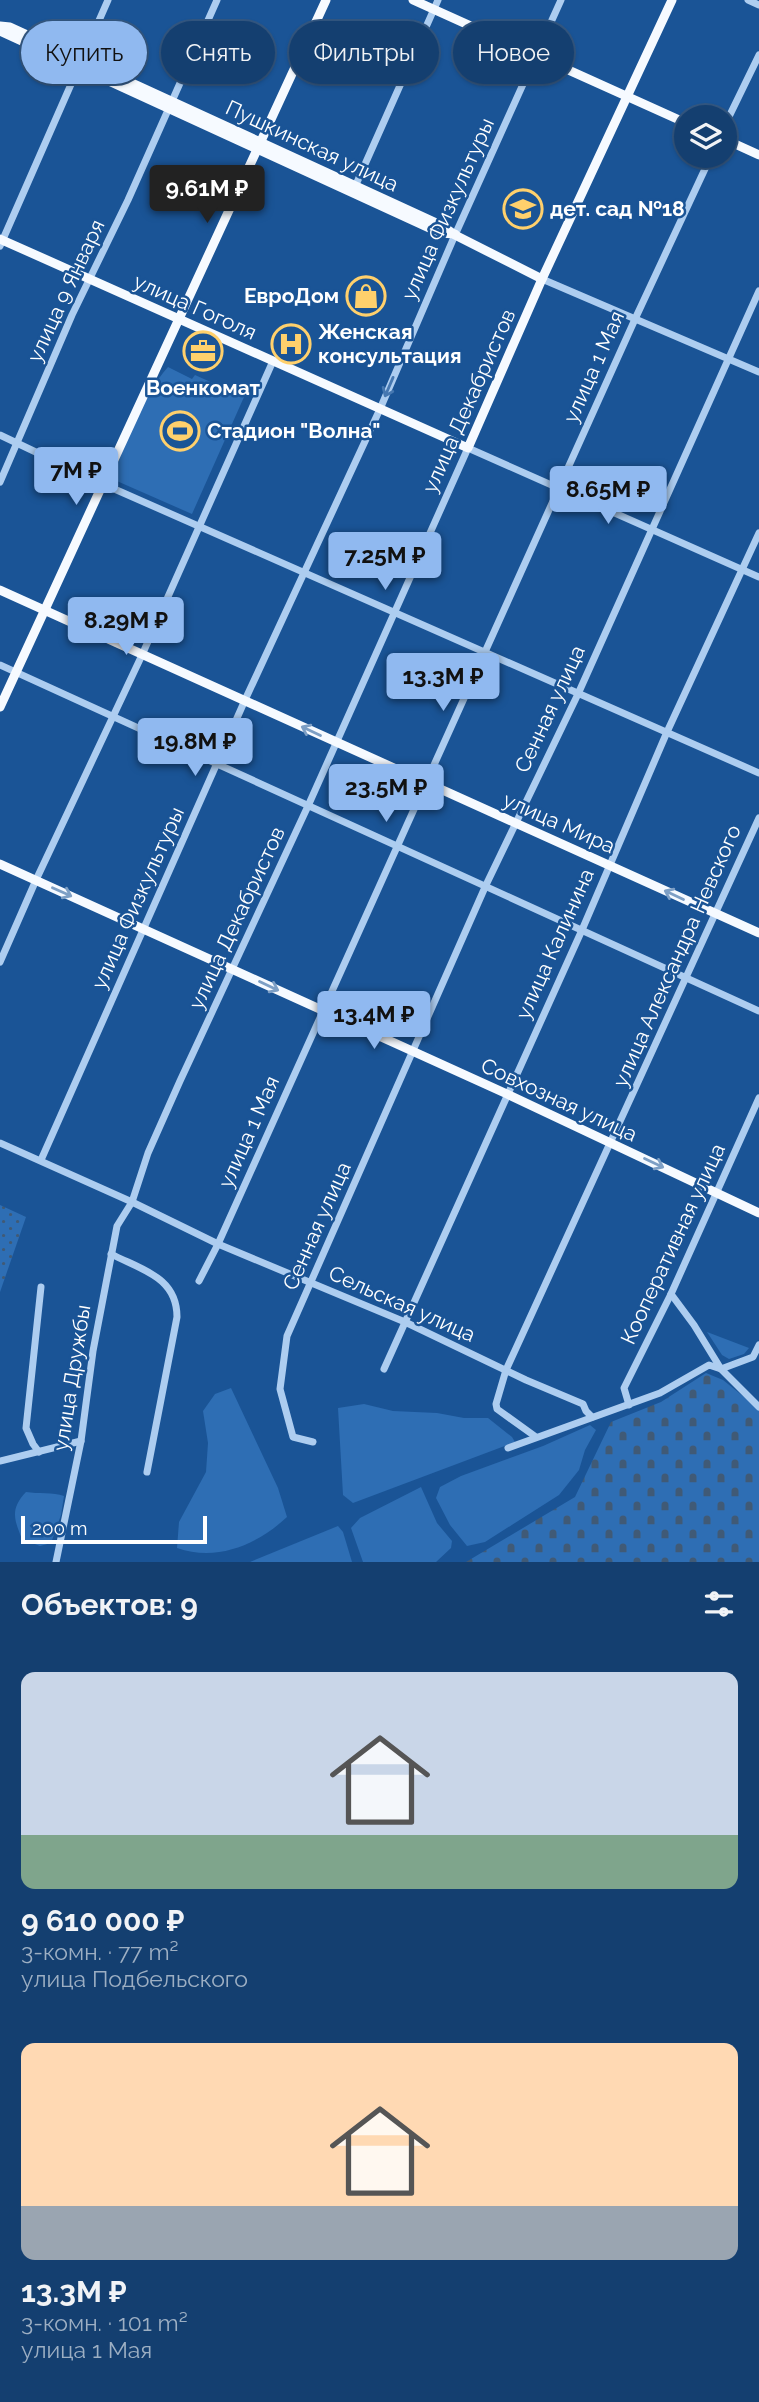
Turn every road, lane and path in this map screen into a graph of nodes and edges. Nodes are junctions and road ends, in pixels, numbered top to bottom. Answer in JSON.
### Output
{"nodes":[{"id":1,"x":107,"y":0,"type":"edge"},
{"id":2,"x":217,"y":0,"type":"edge"},
{"id":3,"x":326,"y":0,"type":"edge"},
{"id":4,"x":413,"y":0,"type":"edge"},
{"id":5,"x":561,"y":0,"type":"edge"},
{"id":6,"x":672,"y":0,"type":"edge"},
{"id":7,"x":748,"y":0,"type":"edge"},
{"id":8,"x":436,"y":4,"type":"edge"},
{"id":9,"x":759,"y":5,"type":"edge"},
{"id":10,"x":97,"y":21,"type":"edge"},
{"id":11,"x":469,"y":21,"type":"edge"},
{"id":12,"x":551,"y":21,"type":"edge"},
{"id":13,"x":0,"y":26,"type":"edge"},
{"id":14,"x":0,"y":31,"type":"edge"},
{"id":15,"x":21,"y":33,"type":"edge"},
{"id":16,"x":21,"y":40,"type":"edge"},
{"id":17,"x":759,"y":55,"type":"edge"},
{"id":18,"x":574,"y":73,"type":"edge"},
{"id":19,"x":69,"y":84,"type":"edge"},
{"id":20,"x":124,"y":84,"type":"edge"},
{"id":21,"x":523,"y":84,"type":"edge"},
{"id":22,"x":628,"y":98,"type":"junction"},
{"id":23,"x":169,"y":105,"type":"junction"},
{"id":24,"x":735,"y":105,"type":"edge"},
{"id":25,"x":674,"y":118,"type":"edge"},
{"id":26,"x":737,"y":145,"type":"edge"},
{"id":27,"x":259,"y":146,"type":"junction"},
{"id":28,"x":759,"y":155,"type":"edge"},
{"id":29,"x":705,"y":168,"type":"edge"},
{"id":30,"x":354,"y":189,"type":"junction"},
{"id":31,"x":455,"y":234,"type":"junction"},
{"id":32,"x":1,"y":242,"type":"edge"},
{"id":33,"x":90,"y":279,"type":"junction"},
{"id":34,"x":542,"y":279,"type":"junction"},
{"id":35,"x":759,"y":291,"type":"edge"},
{"id":36,"x":636,"y":317,"type":"junction"},
{"id":37,"x":180,"y":320,"type":"junction"},
{"id":38,"x":729,"y":357,"type":"junction"},
{"id":39,"x":273,"y":361,"type":"junction"},
{"id":40,"x":759,"y":372,"type":"edge"},
{"id":41,"x":380,"y":409,"type":"junction"},
{"id":42,"x":0,"y":435,"type":"edge"},
{"id":43,"x":18,"y":443,"type":"junction"},
{"id":44,"x":468,"y":448,"type":"junction"},
{"id":45,"x":0,"y":482,"type":"edge"},
{"id":46,"x":103,"y":484,"type":"junction"},
{"id":47,"x":559,"y":488,"type":"junction"},
{"id":48,"x":200,"y":526,"type":"junction"},
{"id":49,"x":652,"y":531,"type":"junction"},
{"id":50,"x":759,"y":533,"type":"edge"},
{"id":51,"x":742,"y":570,"type":"junction"},
{"id":52,"x":305,"y":571,"type":"junction"},
{"id":53,"x":759,"y":578,"type":"edge"},
{"id":54,"x":0,"y":590,"type":"edge"},
{"id":55,"x":46,"y":610,"type":"junction"},
{"id":56,"x":395,"y":612,"type":"junction"},
{"id":57,"x":486,"y":653,"type":"junction"},
{"id":58,"x":142,"y":655,"type":"junction"},
{"id":59,"x":0,"y":665,"type":"edge"},
{"id":60,"x":16,"y":672,"type":"junction"},
{"id":61,"x":578,"y":694,"type":"junction"},
{"id":62,"x":246,"y":700,"type":"junction"},
{"id":63,"x":0,"y":707,"type":"edge"},
{"id":64,"x":114,"y":716,"type":"junction"},
{"id":65,"x":667,"y":732,"type":"junction"},
{"id":66,"x":335,"y":743,"type":"junction"},
{"id":67,"x":217,"y":763,"type":"junction"},
{"id":68,"x":759,"y":773,"type":"edge"},
{"id":69,"x":425,"y":784,"type":"junction"},
{"id":70,"x":308,"y":806,"type":"junction"},
{"id":71,"x":759,"y":818,"type":"edge"},
{"id":72,"x":516,"y":823,"type":"junction"},
{"id":73,"x":397,"y":845,"type":"junction"},
{"id":74,"x":0,"y":864,"type":"edge"},
{"id":75,"x":610,"y":865,"type":"junction"},
{"id":76,"x":36,"y":880,"type":"junction"},
{"id":77,"x":486,"y":885,"type":"junction"},
{"id":78,"x":716,"y":914,"type":"junction"},
{"id":79,"x":144,"y":928,"type":"junction"},
{"id":80,"x":582,"y":930,"type":"junction"},
{"id":81,"x":759,"y":933,"type":"edge"},
{"id":82,"x":0,"y":962,"type":"edge"},
{"id":83,"x":233,"y":969,"type":"junction"},
{"id":84,"x":687,"y":977,"type":"junction"},
{"id":85,"x":322,"y":1011,"type":"junction"},
{"id":86,"x":759,"y":1011,"type":"edge"},
{"id":87,"x":414,"y":1053,"type":"junction"},
{"id":88,"x":507,"y":1094,"type":"junction"},
{"id":89,"x":759,"y":1098,"type":"edge"},
{"id":90,"x":0,"y":1143,"type":"edge"},
{"id":91,"x":611,"y":1143,"type":"junction"},
{"id":92,"x":41,"y":1160,"type":"junction"},
{"id":93,"x":718,"y":1192,"type":"junction"},
{"id":94,"x":132,"y":1202,"type":"junction"},
{"id":95,"x":759,"y":1213,"type":"edge"},
{"id":96,"x":218,"y":1244,"type":"junction"},
{"id":97,"x":111,"y":1254,"type":"junction"},
{"id":98,"x":199,"y":1281,"type":"dead end"},
{"id":99,"x":310,"y":1283,"type":"junction"},
{"id":100,"x":41,"y":1286,"type":"dead end"},
{"id":101,"x":671,"y":1294,"type":"junction"},
{"id":102,"x":405,"y":1322,"type":"junction"},
{"id":103,"x":759,"y":1345,"type":"edge"},
{"id":104,"x":713,"y":1357,"type":"junction"},
{"id":105,"x":709,"y":1365,"type":"junction"},
{"id":106,"x":721,"y":1368,"type":"junction"},
{"id":107,"x":384,"y":1369,"type":"dead end"},
{"id":108,"x":506,"y":1370,"type":"junction"},
{"id":109,"x":629,"y":1405,"type":"junction"},
{"id":110,"x":759,"y":1407,"type":"edge"},
{"id":111,"x":592,"y":1417,"type":"junction"},
{"id":112,"x":536,"y":1437,"type":"junction"},
{"id":113,"x":81,"y":1441,"type":"junction"},
{"id":114,"x":313,"y":1443,"type":"dead end"},
{"id":115,"x":508,"y":1448,"type":"dead end"},
{"id":116,"x":39,"y":1452,"type":"junction"},
{"id":117,"x":0,"y":1461,"type":"edge"},
{"id":118,"x":146,"y":1472,"type":"dead end"},
{"id":119,"x":56,"y":1562,"type":"edge"}],
"edges":[{"from":1,"to":10,"type":"street"},
{"from":2,"to":23,"type":"street","name":"улица 9 Января"},
{"from":3,"to":27,"type":"main road"},
{"from":4,"to":8,"type":"main road"},
{"from":5,"to":12,"type":"street","name":"улица Физкультуры"},
{"from":6,"to":22,"type":"main road","name":"улица Декабристов"},
{"from":7,"to":9,"type":"street"},
{"from":8,"to":11,"type":"main road"},
{"from":8,"to":30,"type":"street"},
{"from":13,"to":15,"type":"main road","name":"Пушкинская улица"},
{"from":14,"to":16,"type":"main road","name":"Пушкинская улица"},
{"from":17,"to":24,"type":"street"},
{"from":18,"to":22,"type":"main road"},
{"from":19,"to":32,"type":"street"},
{"from":20,"to":23,"type":"main road","name":"Пушкинская улица"},
{"from":21,"to":31,"type":"street","name":"улица Физкультуры"},
{"from":22,"to":25,"type":"main road"},
{"from":22,"to":34,"type":"main road","name":"улица Декабристов"},
{"from":23,"to":27,"type":"main road","name":"Пушкинская улица"},
{"from":23,"to":33,"type":"street","name":"улица 9 Января"},
{"from":26,"to":28,"type":"main road"},
{"from":27,"to":30,"type":"main road","name":"Пушкинская улица"},
{"from":27,"to":37,"type":"main road"},
{"from":29,"to":36,"type":"street","name":"улица 1 Мая"},
{"from":30,"to":31,"type":"main road","name":"Пушкинская улица"},
{"from":31,"to":34,"type":"main road","name":"Пушкинская улица"},
{"from":31,"to":41,"type":"street","name":"улица Физкультуры","one_way":true},
{"from":32,"to":33,"type":"main road","name":"улица Гоголя"},
{"from":33,"to":37,"type":"main road","name":"улица Гоголя"},
{"from":33,"to":43,"type":"street","name":"улица 9 Января"},
{"from":34,"to":36,"type":"street","name":"Пушкинская улица"},
{"from":34,"to":44,"type":"main road","name":"улица Декабристов"},
{"from":35,"to":38,"type":"street","name":"Сенная улица"},
{"from":36,"to":38,"type":"street","name":"Пушкинская улица"},
{"from":36,"to":47,"type":"street","name":"улица 1 Мая"},
{"from":37,"to":39,"type":"main road","name":"улица Гоголя"},
{"from":37,"to":46,"type":"main road"},
{"from":38,"to":40,"type":"street","name":"Пушкинская улица"},
{"from":38,"to":49,"type":"street","name":"Сенная улица"},
{"from":39,"to":41,"type":"main road","name":"улица Гоголя"},
{"from":39,"to":48,"type":"street"},
{"from":41,"to":44,"type":"main road","name":"улица Гоголя"},
{"from":41,"to":52,"type":"street","name":"улица Физкультуры"},
{"from":42,"to":43,"type":"street"},
{"from":43,"to":45,"type":"street","name":"улица 9 Января"},
{"from":43,"to":46,"type":"street"},
{"from":44,"to":47,"type":"street","name":"улица Гоголя"},
{"from":44,"to":56,"type":"street","name":"улица Декабристов"},
{"from":46,"to":48,"type":"street"},
{"from":46,"to":55,"type":"main road"},
{"from":47,"to":49,"type":"street","name":"улица Гоголя"},
{"from":47,"to":57,"type":"street","name":"улица 1 Мая"},
{"from":48,"to":52,"type":"street"},
{"from":48,"to":58,"type":"street"},
{"from":49,"to":51,"type":"street","name":"улица Гоголя"},
{"from":49,"to":61,"type":"street","name":"Сенная улица"},
{"from":50,"to":51,"type":"street","name":"улица Калинина"},
{"from":51,"to":53,"type":"street","name":"улица Гоголя"},
{"from":51,"to":65,"type":"street","name":"улица Калинина"},
{"from":52,"to":56,"type":"street"},
{"from":52,"to":62,"type":"street","name":"улица Физкультуры"},
{"from":54,"to":55,"type":"main road","name":"улица Мира"},
{"from":55,"to":58,"type":"main road","name":"улица Мира"},
{"from":55,"to":60,"type":"main road"},
{"from":56,"to":57,"type":"street"},
{"from":56,"to":66,"type":"street","name":"улица Декабристов"},
{"from":57,"to":61,"type":"street"},
{"from":57,"to":69,"type":"street","name":"улица 1 Мая"},
{"from":58,"to":62,"type":"main road","name":"улица Мира"},
{"from":58,"to":64,"type":"street"},
{"from":59,"to":60,"type":"street"},
{"from":60,"to":63,"type":"main road"},
{"from":60,"to":64,"type":"street"},
{"from":61,"to":65,"type":"street"},
{"from":61,"to":72,"type":"street","name":"Сенная улица"},
{"from":66,"to":62,"type":"main road","name":"улица Мира","one_way":true},
{"from":62,"to":67,"type":"street","name":"улица Физкультуры"},
{"from":64,"to":67,"type":"street"},
{"from":64,"to":76,"type":"street"},
{"from":65,"to":68,"type":"street"},
{"from":65,"to":75,"type":"street","name":"улица Калинина"},
{"from":66,"to":69,"type":"main road","name":"улица Мира"},
{"from":66,"to":70,"type":"street","name":"улица Декабристов"},
{"from":67,"to":70,"type":"street"},
{"from":67,"to":79,"type":"street","name":"улица Физкультуры"},
{"from":69,"to":72,"type":"main road","name":"улица Мира"},
{"from":69,"to":73,"type":"street","name":"улица 1 Мая"},
{"from":70,"to":73,"type":"street"},
{"from":70,"to":83,"type":"street","name":"улица Декабристов"},
{"from":71,"to":78,"type":"street","name":"улица Александра Невского"},
{"from":72,"to":75,"type":"main road","name":"улица Мира"},
{"from":72,"to":77,"type":"street","name":"Сенная улица"},
{"from":73,"to":77,"type":"street"},
{"from":73,"to":85,"type":"street","name":"улица 1 Мая"},
{"from":74,"to":76,"type":"main road","name":"Совхозная улица"},
{"from":78,"to":75,"type":"main road","name":"улица Мира","one_way":true},
{"from":75,"to":80,"type":"street","name":"улица Калинина"},
{"from":76,"to":79,"type":"main road","name":"Совхозная улица","one_way":true},
{"from":76,"to":82,"type":"street"},
{"from":77,"to":80,"type":"street"},
{"from":77,"to":87,"type":"street","name":"Сенная улица"},
{"from":78,"to":81,"type":"main road","name":"улица Мира"},
{"from":78,"to":84,"type":"street","name":"улица Александра Невского"},
{"from":79,"to":83,"type":"main road","name":"Совхозная улица"},
{"from":79,"to":92,"type":"street","name":"улица Физкультуры"},
{"from":80,"to":84,"type":"street"},
{"from":80,"to":88,"type":"street","name":"улица Калинина"},
{"from":83,"to":85,"type":"main road","name":"Совхозная улица","one_way":true},
{"from":83,"to":94,"type":"street","name":"улица Декабристов"},
{"from":84,"to":86,"type":"street"},
{"from":84,"to":91,"type":"street","name":"улица Александра Невского"},
{"from":85,"to":87,"type":"main road","name":"Совхозная улица"},
{"from":85,"to":96,"type":"street","name":"улица 1 Мая"},
{"from":87,"to":88,"type":"main road","name":"Совхозная улица"},
{"from":87,"to":99,"type":"street","name":"Сенная улица"},
{"from":88,"to":91,"type":"main road","name":"Совхозная улица"},
{"from":88,"to":102,"type":"street","name":"улица Калинина"},
{"from":89,"to":93,"type":"street","name":"Кооперативная улица"},
{"from":90,"to":92,"type":"street","name":"Сельская улица"},
{"from":91,"to":93,"type":"main road","name":"Совхозная улица","one_way":true},
{"from":91,"to":108,"type":"street","name":"улица Александра Невского"},
{"from":92,"to":94,"type":"street","name":"Сельская улица"},
{"from":93,"to":95,"type":"main road","name":"Совхозная улица"},
{"from":93,"to":101,"type":"street","name":"Кооперативная улица"},
{"from":94,"to":96,"type":"street","name":"Сельская улица"},
{"from":94,"to":97,"type":"street","name":"улица Дружбы"},
{"from":96,"to":98,"type":"street","name":"улица 1 Мая"},
{"from":96,"to":99,"type":"street","name":"Сельская улица"},
{"from":97,"to":113,"type":"street","name":"улица Дружбы"},
{"from":97,"to":118,"type":"street"},
{"from":99,"to":102,"type":"street","name":"Сельская улица"},
{"from":99,"to":114,"type":"street","name":"Сенная улица"},
{"from":100,"to":116,"type":"street"},
{"from":101,"to":104,"type":"street"},
{"from":101,"to":109,"type":"street","name":"Кооперативная улица"},
{"from":102,"to":107,"type":"street","name":"улица Калинина"},
{"from":102,"to":108,"type":"street","name":"Сельская улица"},
{"from":103,"to":106,"type":"street"},
{"from":104,"to":105,"type":"street"},
{"from":104,"to":106,"type":"street"},
{"from":105,"to":106,"type":"street"},
{"from":105,"to":109,"type":"street"},
{"from":106,"to":110,"type":"street"},
{"from":108,"to":111,"type":"street","name":"Сельская улица"},
{"from":108,"to":112,"type":"street","name":"улица Александра Невского"},
{"from":109,"to":111,"type":"street"},
{"from":111,"to":112,"type":"street"},
{"from":112,"to":115,"type":"street"},
{"from":113,"to":116,"type":"street"},
{"from":113,"to":119,"type":"street","name":"улица Дружбы"},
{"from":116,"to":117,"type":"street"}]}
